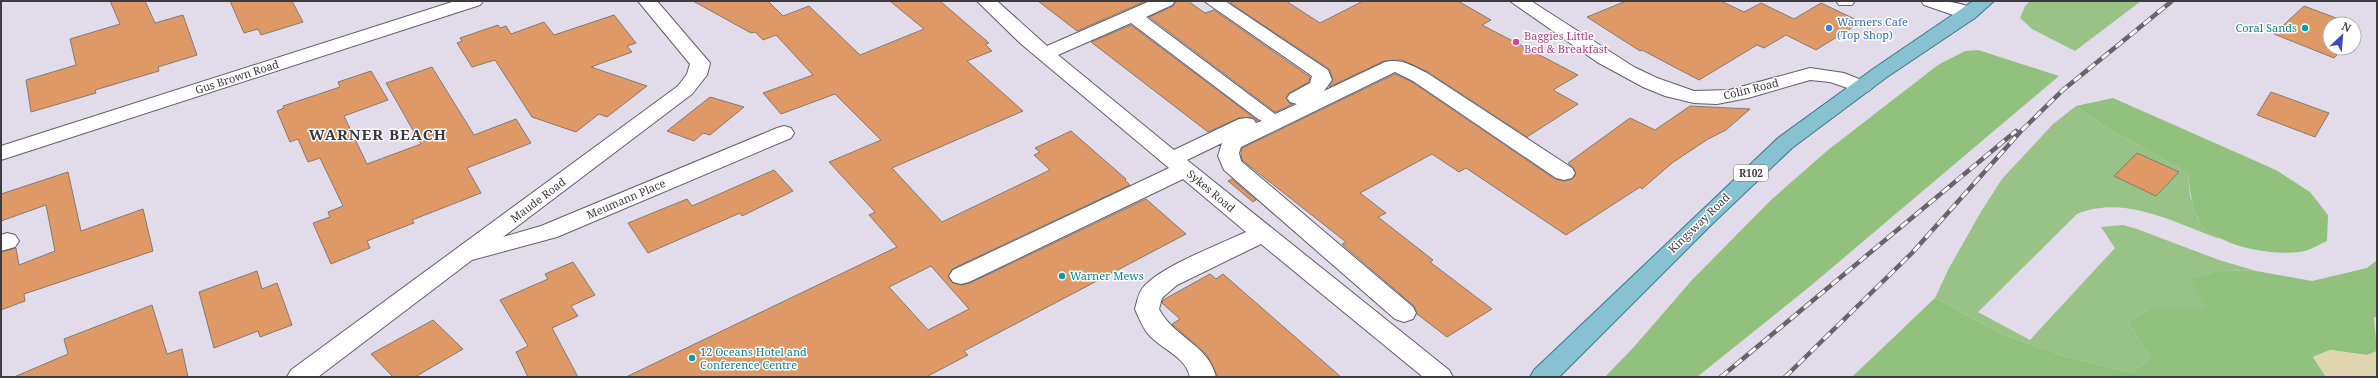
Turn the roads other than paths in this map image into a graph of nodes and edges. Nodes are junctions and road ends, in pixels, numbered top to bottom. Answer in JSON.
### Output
{"nodes":[{"id":1,"x":474,"y":1,"type":"edge"},
{"id":2,"x":647,"y":1,"type":"edge"},
{"id":3,"x":986,"y":1,"type":"edge"},
{"id":4,"x":1166,"y":1,"type":"edge"},
{"id":5,"x":1213,"y":1,"type":"edge"},
{"id":6,"x":1930,"y":1,"type":"edge"},
{"id":7,"x":1985,"y":1,"type":"edge"},
{"id":8,"x":1531,"y":3,"type":"edge"},
{"id":9,"x":1968,"y":14,"type":"junction"},
{"id":10,"x":1133,"y":16,"type":"junction"},
{"id":11,"x":1046,"y":53,"type":"junction"},
{"id":12,"x":1862,"y":87,"type":"junction"},
{"id":13,"x":1265,"y":115,"type":"junction"},
{"id":14,"x":784,"y":133,"type":"dead end"},
{"id":15,"x":1,"y":153,"type":"edge"},
{"id":16,"x":1178,"y":164,"type":"junction"},
{"id":17,"x":1564,"y":173,"type":"dead end"},
{"id":18,"x":1271,"y":197,"type":"junction"},
{"id":19,"x":1241,"y":216,"type":"junction"},
{"id":20,"x":1262,"y":233,"type":"junction"},
{"id":21,"x":464,"y":256,"type":"junction"},
{"id":22,"x":961,"y":276,"type":"dead end"},
{"id":23,"x":1404,"y":313,"type":"dead end"},
{"id":24,"x":300,"y":377,"type":"edge"},
{"id":25,"x":1203,"y":377,"type":"edge"},
{"id":26,"x":1440,"y":377,"type":"edge"},
{"id":27,"x":1543,"y":377,"type":"edge"}],
"edges":[{"from":1,"to":15,"type":"street","name":"Gus Brown Road"},
{"from":2,"to":21,"type":"street","name":"Maude Road"},
{"from":3,"to":11,"type":"street","name":"Sykes Road"},
{"from":4,"to":10,"type":"street"},
{"from":5,"to":13,"type":"street"},
{"from":6,"to":9,"type":"street"},
{"from":7,"to":9,"type":"main road","name":"Kingsway Road","number":"R102"},
{"from":8,"to":12,"type":"street","name":"Colin Road"},
{"from":9,"to":12,"type":"main road","name":"Kingsway Road","number":"R102"},
{"from":10,"to":11,"type":"street"},
{"from":10,"to":13,"type":"street"},
{"from":11,"to":16,"type":"street","name":"Sykes Road"},
{"from":12,"to":27,"type":"main road","name":"Kingsway Road","number":"R102"},
{"from":13,"to":16,"type":"street"},
{"from":14,"to":21,"type":"street","name":"Meumann Place"},
{"from":16,"to":19,"type":"street","name":"Sykes Road"},
{"from":16,"to":22,"type":"street"},
{"from":17,"to":18,"type":"street"},
{"from":18,"to":19,"type":"street"},
{"from":18,"to":23,"type":"street"},
{"from":19,"to":20,"type":"street","name":"Sykes Road"},
{"from":20,"to":25,"type":"street"},
{"from":20,"to":26,"type":"street","name":"Sykes Road"},
{"from":21,"to":24,"type":"street","name":"Maude Road"}]}
